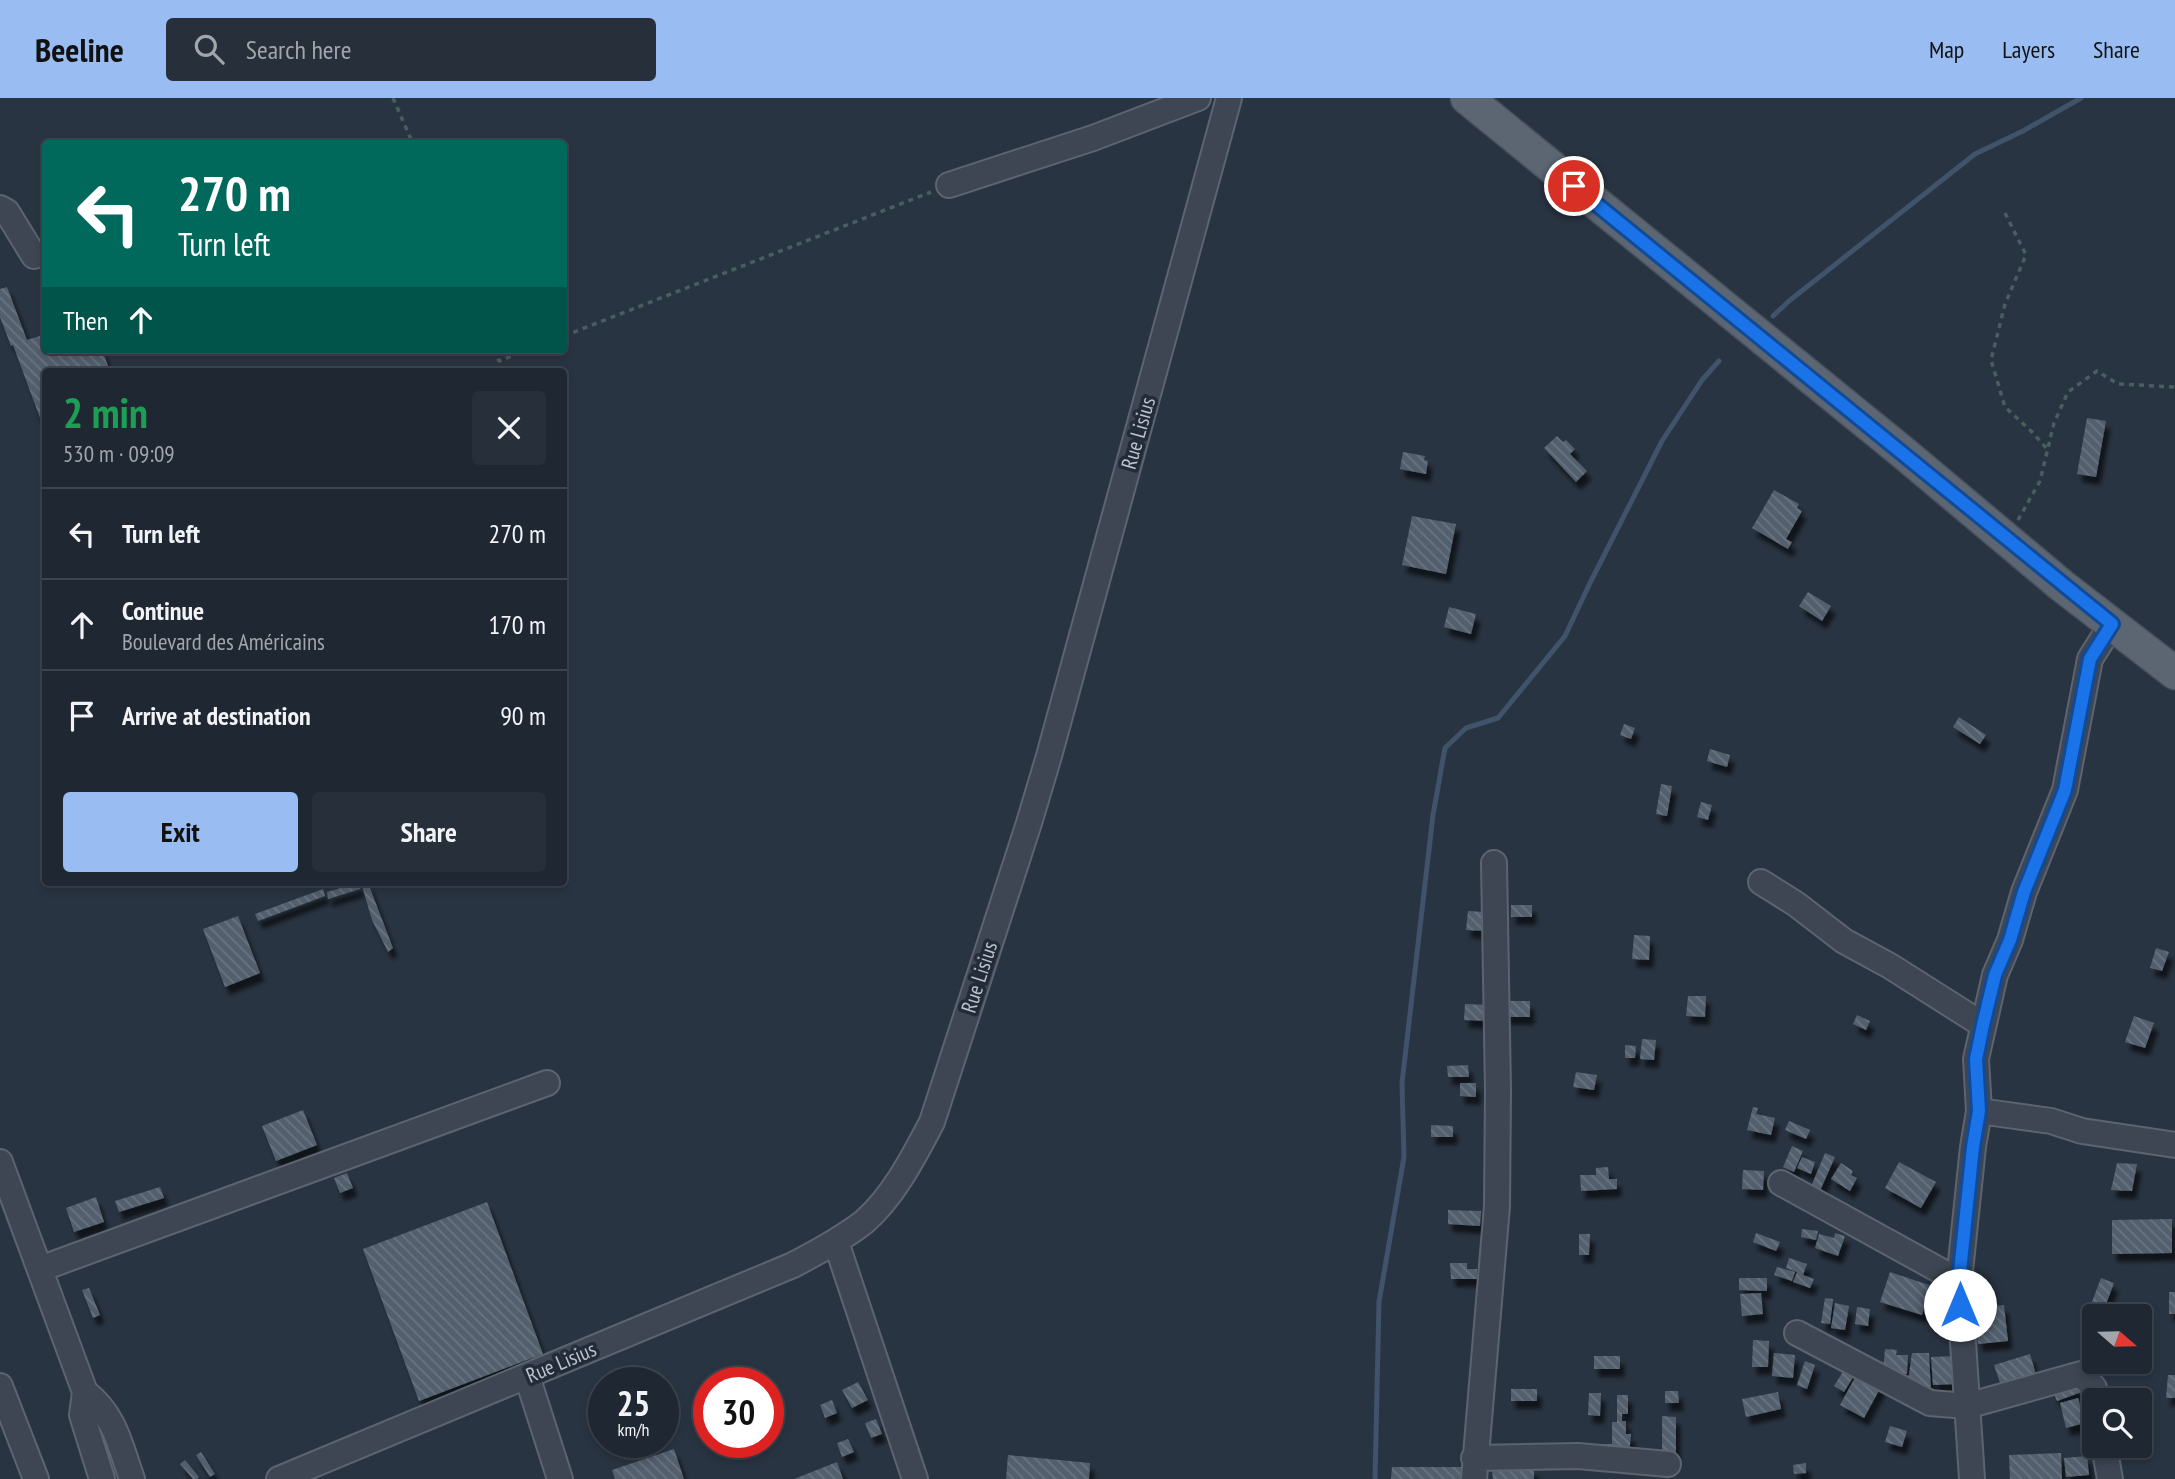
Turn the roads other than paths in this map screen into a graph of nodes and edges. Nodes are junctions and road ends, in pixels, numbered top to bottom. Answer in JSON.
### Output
{"nodes":[{"id":1,"x":1198,"y":98,"type":"edge"},
{"id":2,"x":1229,"y":98,"type":"edge"},
{"id":3,"x":1467,"y":98,"type":"edge"},
{"id":4,"x":949,"y":185,"type":"road end"},
{"id":5,"x":0,"y":208,"type":"edge"},
{"id":6,"x":34,"y":256,"type":"dead end"},
{"id":7,"x":2112,"y":624,"type":"junction"},
{"id":8,"x":2175,"y":673,"type":"edge"},
{"id":9,"x":1494,"y":863,"type":"dead end"},
{"id":10,"x":1761,"y":882,"type":"dead end"},
{"id":11,"x":1983,"y":1025,"type":"junction"},
{"id":12,"x":547,"y":1083,"type":"dead end"},
{"id":13,"x":1979,"y":1111,"type":"junction"},
{"id":14,"x":2175,"y":1145,"type":"edge"},
{"id":15,"x":0,"y":1162,"type":"edge"},
{"id":16,"x":1780,"y":1183,"type":"dead end"},
{"id":17,"x":844,"y":1264,"type":"junction"},
{"id":18,"x":40,"y":1269,"type":"junction"},
{"id":19,"x":1959,"y":1281,"type":"junction"},
{"id":20,"x":1797,"y":1333,"type":"dead end"},
{"id":21,"x":527,"y":1376,"type":"junction"},
{"id":22,"x":0,"y":1386,"type":"edge"},
{"id":23,"x":2094,"y":1388,"type":"edge"},
{"id":24,"x":85,"y":1392,"type":"junction"},
{"id":25,"x":1968,"y":1406,"type":"junction"},
{"id":26,"x":2106,"y":1458,"type":"edge"},
{"id":27,"x":1668,"y":1464,"type":"dead end"},
{"id":28,"x":1474,"y":1469,"type":"edge"},
{"id":29,"x":1625,"y":1470,"type":"edge"},
{"id":30,"x":36,"y":1479,"type":"edge"},
{"id":31,"x":102,"y":1479,"type":"edge"},
{"id":32,"x":132,"y":1479,"type":"edge"},
{"id":33,"x":279,"y":1479,"type":"edge"},
{"id":34,"x":560,"y":1479,"type":"edge"},
{"id":35,"x":915,"y":1479,"type":"edge"},
{"id":36,"x":1972,"y":1479,"type":"edge"},
{"id":37,"x":2110,"y":1479,"type":"edge"}],
"edges":[{"from":1,"to":4,"type":"street"},
{"from":2,"to":17,"type":"street","name":"Rue Lisius"},
{"from":3,"to":7,"type":"main road"},
{"from":5,"to":6,"type":"street"},
{"from":7,"to":8,"type":"main road"},
{"from":7,"to":11,"type":"street"},
{"from":9,"to":28,"type":"street"},
{"from":10,"to":11,"type":"street"},
{"from":11,"to":13,"type":"street"},
{"from":12,"to":18,"type":"street"},
{"from":13,"to":14,"type":"street"},
{"from":13,"to":19,"type":"street"},
{"from":15,"to":18,"type":"street"},
{"from":16,"to":19,"type":"street"},
{"from":17,"to":21,"type":"street","name":"Rue Lisius"},
{"from":17,"to":35,"type":"street"},
{"from":18,"to":24,"type":"street"},
{"from":19,"to":25,"type":"street"},
{"from":20,"to":25,"type":"street"},
{"from":21,"to":33,"type":"street","name":"Rue Lisius"},
{"from":21,"to":34,"type":"street"},
{"from":22,"to":30,"type":"street"},
{"from":23,"to":25,"type":"street"},
{"from":24,"to":31,"type":"street"},
{"from":24,"to":32,"type":"street"},
{"from":25,"to":36,"type":"street"},
{"from":26,"to":37,"type":"street"},
{"from":27,"to":29,"type":"street"},
{"from":28,"to":29,"type":"street"}]}
